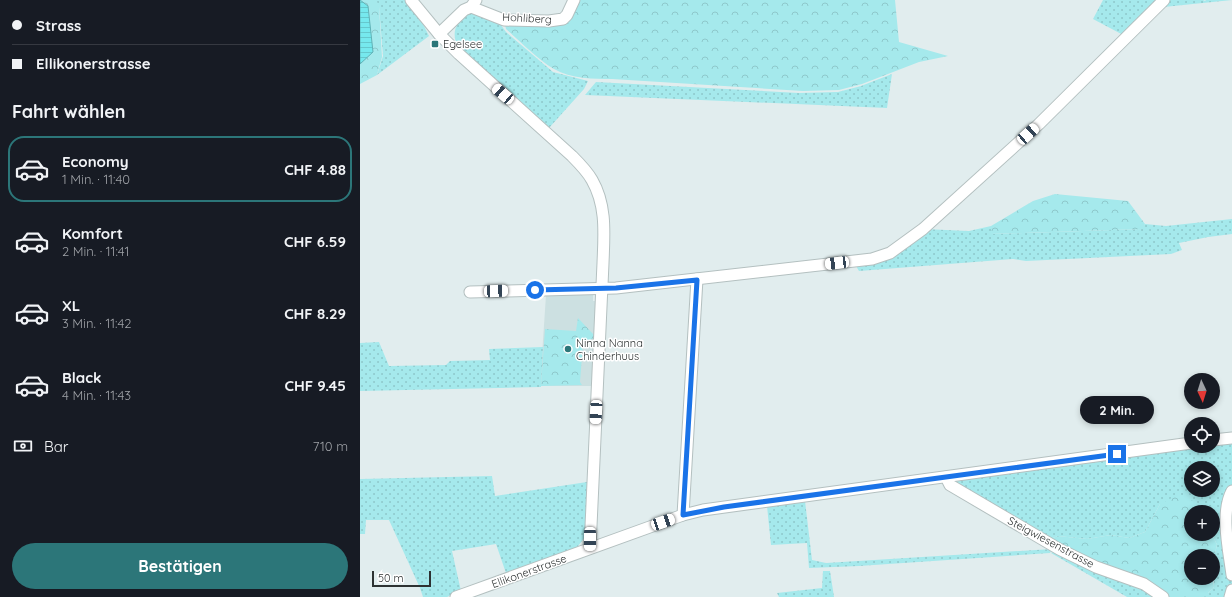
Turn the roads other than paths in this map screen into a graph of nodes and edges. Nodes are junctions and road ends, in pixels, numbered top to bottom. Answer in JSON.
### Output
{"nodes":[{"id":1,"x":411,"y":0,"type":"edge"},
{"id":2,"x":574,"y":0,"type":"edge"},
{"id":3,"x":1164,"y":0,"type":"edge"},
{"id":4,"x":474,"y":3,"type":"edge"},
{"id":5,"x":439,"y":34,"type":"junction"},
{"id":6,"x":697,"y":280,"type":"junction"},
{"id":7,"x":602,"y":288,"type":"junction"},
{"id":8,"x":470,"y":292,"type":"dead end"},
{"id":9,"x":1232,"y":438,"type":"edge"},
{"id":10,"x":1220,"y":439,"type":"edge"},
{"id":11,"x":1184,"y":444,"type":"edge"},
{"id":12,"x":946,"y":477,"type":"junction"},
{"id":13,"x":1232,"y":491,"type":"edge"},
{"id":14,"x":683,"y":515,"type":"junction"},
{"id":15,"x":590,"y":548,"type":"junction"},
{"id":16,"x":1232,"y":575,"type":"edge"},
{"id":17,"x":1232,"y":590,"type":"edge"},
{"id":18,"x":456,"y":597,"type":"edge"},
{"id":19,"x":1163,"y":597,"type":"edge"},
{"id":20,"x":1230,"y":597,"type":"edge"}],
"edges":[{"from":1,"to":5,"type":"street"},
{"from":2,"to":4,"type":"street","name":"Hohliberg"},
{"from":3,"to":6,"type":"street"},
{"from":4,"to":5,"type":"street","name":"Hohliberg"},
{"from":5,"to":7,"type":"street"},
{"from":6,"to":7,"type":"street"},
{"from":6,"to":14,"type":"street"},
{"from":7,"to":8,"type":"street"},
{"from":7,"to":15,"type":"street"},
{"from":9,"to":10,"type":"street"},
{"from":11,"to":12,"type":"street","name":"Ellikonerstrasse"},
{"from":12,"to":14,"type":"street","name":"Ellikonerstrasse"},
{"from":12,"to":19,"type":"street","name":"Steigwiesenstrasse"},
{"from":13,"to":16,"type":"street"},
{"from":14,"to":15,"type":"street","name":"Ellikonerstrasse"},
{"from":15,"to":18,"type":"street","name":"Ellikonerstrasse"},
{"from":17,"to":20,"type":"street"}]}
